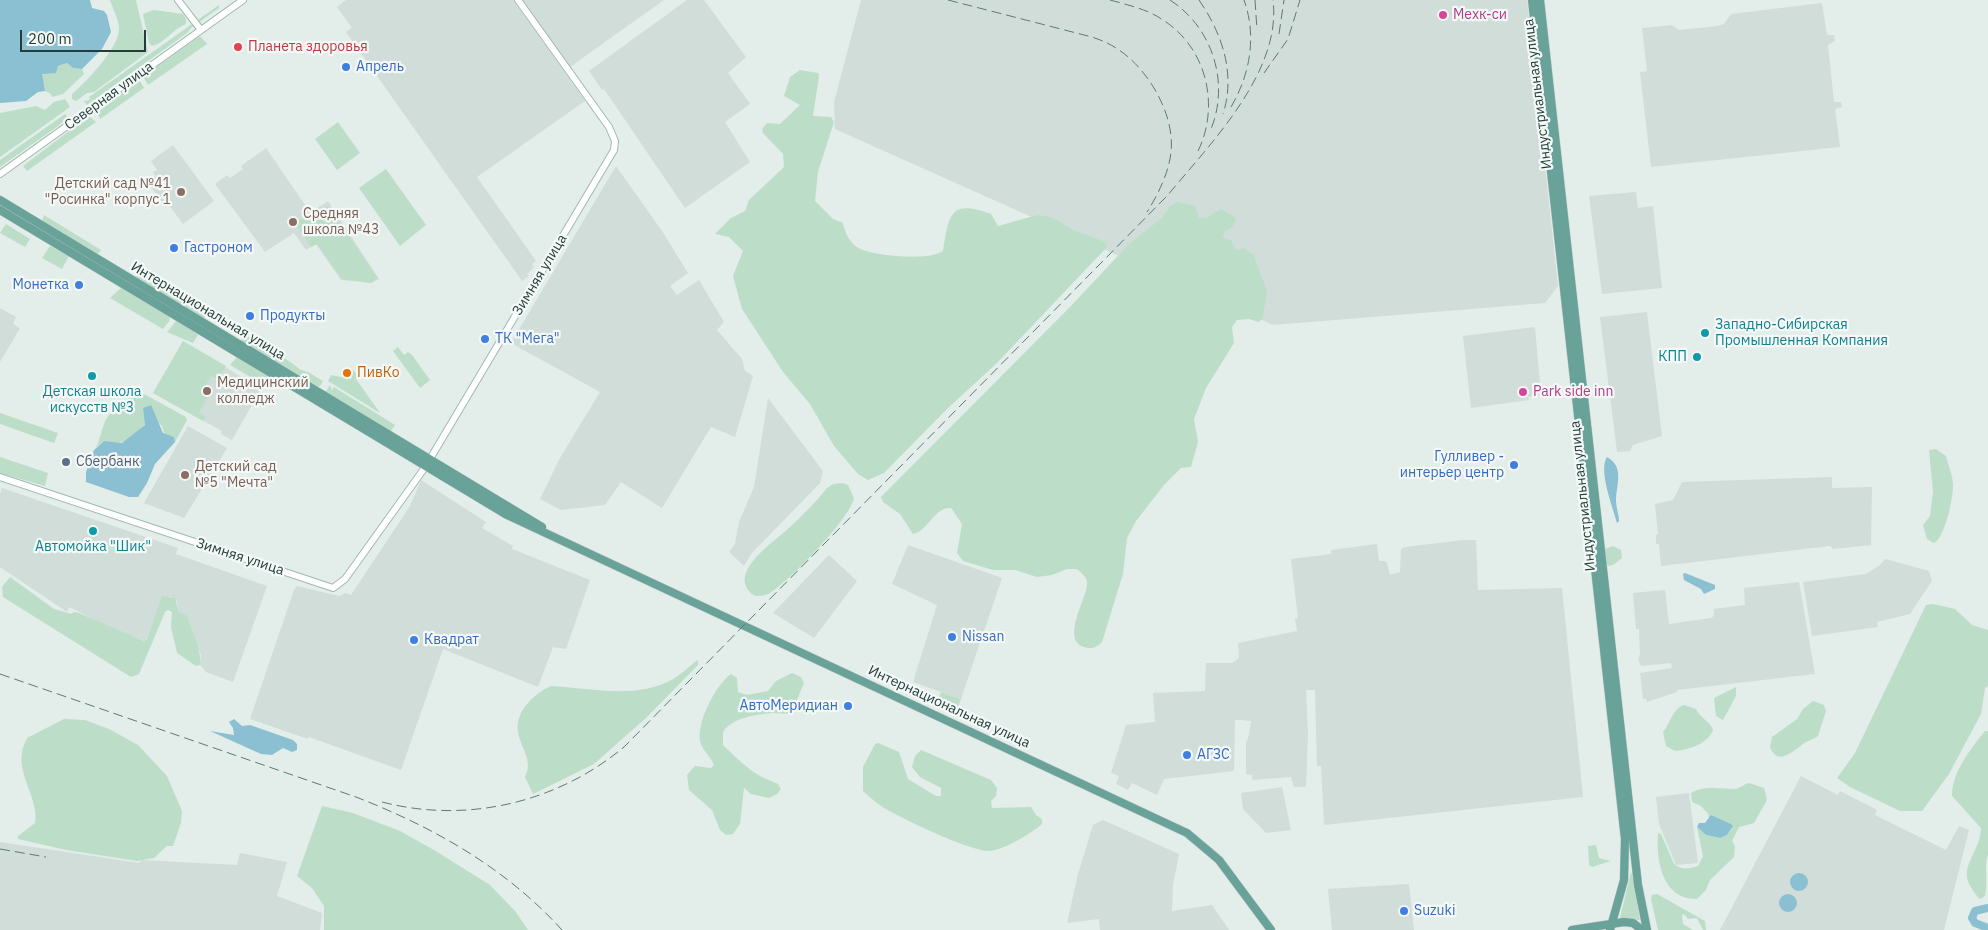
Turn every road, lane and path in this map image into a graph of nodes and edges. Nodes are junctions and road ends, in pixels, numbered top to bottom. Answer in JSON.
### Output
{"nodes":[{"id":1,"x":178,"y":0,"type":"edge"},
{"id":2,"x":243,"y":0,"type":"edge"},
{"id":3,"x":518,"y":0,"type":"edge"},
{"id":4,"x":1532,"y":0,"type":"edge"},
{"id":5,"x":1540,"y":0,"type":"edge"},
{"id":6,"x":200,"y":30,"type":"junction"},
{"id":7,"x":0,"y":174,"type":"edge"},
{"id":8,"x":0,"y":200,"type":"edge"},
{"id":9,"x":0,"y":210,"type":"edge"},
{"id":10,"x":177,"y":312,"type":"junction"},
{"id":11,"x":428,"y":463,"type":"junction"},
{"id":12,"x":0,"y":477,"type":"edge"},
{"id":13,"x":1611,"y":927,"type":"edge"},
{"id":14,"x":1271,"y":930,"type":"edge"},
{"id":15,"x":1572,"y":930,"type":"edge"},
{"id":16,"x":1642,"y":930,"type":"edge"},
{"id":17,"x":1647,"y":930,"type":"edge"}],
"edges":[{"from":1,"to":6,"type":"main road"},
{"from":2,"to":6,"type":"main road","name":"Северная улица"},
{"from":3,"to":11,"type":"main road","name":"Зимняя улица"},
{"from":4,"to":13,"type":"main road","name":"Индустриальная улица"},
{"from":5,"to":17,"type":"main road","name":"Индустриальная улица"},
{"from":6,"to":7,"type":"main road","name":"Северная улица"},
{"from":8,"to":10,"type":"main road","name":"Интернациональная улица"},
{"from":9,"to":10,"type":"main road","name":"Интернациональная улица"},
{"from":10,"to":11,"type":"main road","name":"Интернациональная улица"},
{"from":11,"to":12,"type":"main road","name":"Зимняя улица"},
{"from":11,"to":14,"type":"main road","name":"Интернациональная улица"},
{"from":13,"to":15,"type":"main road"},
{"from":13,"to":16,"type":"main road"}]}
